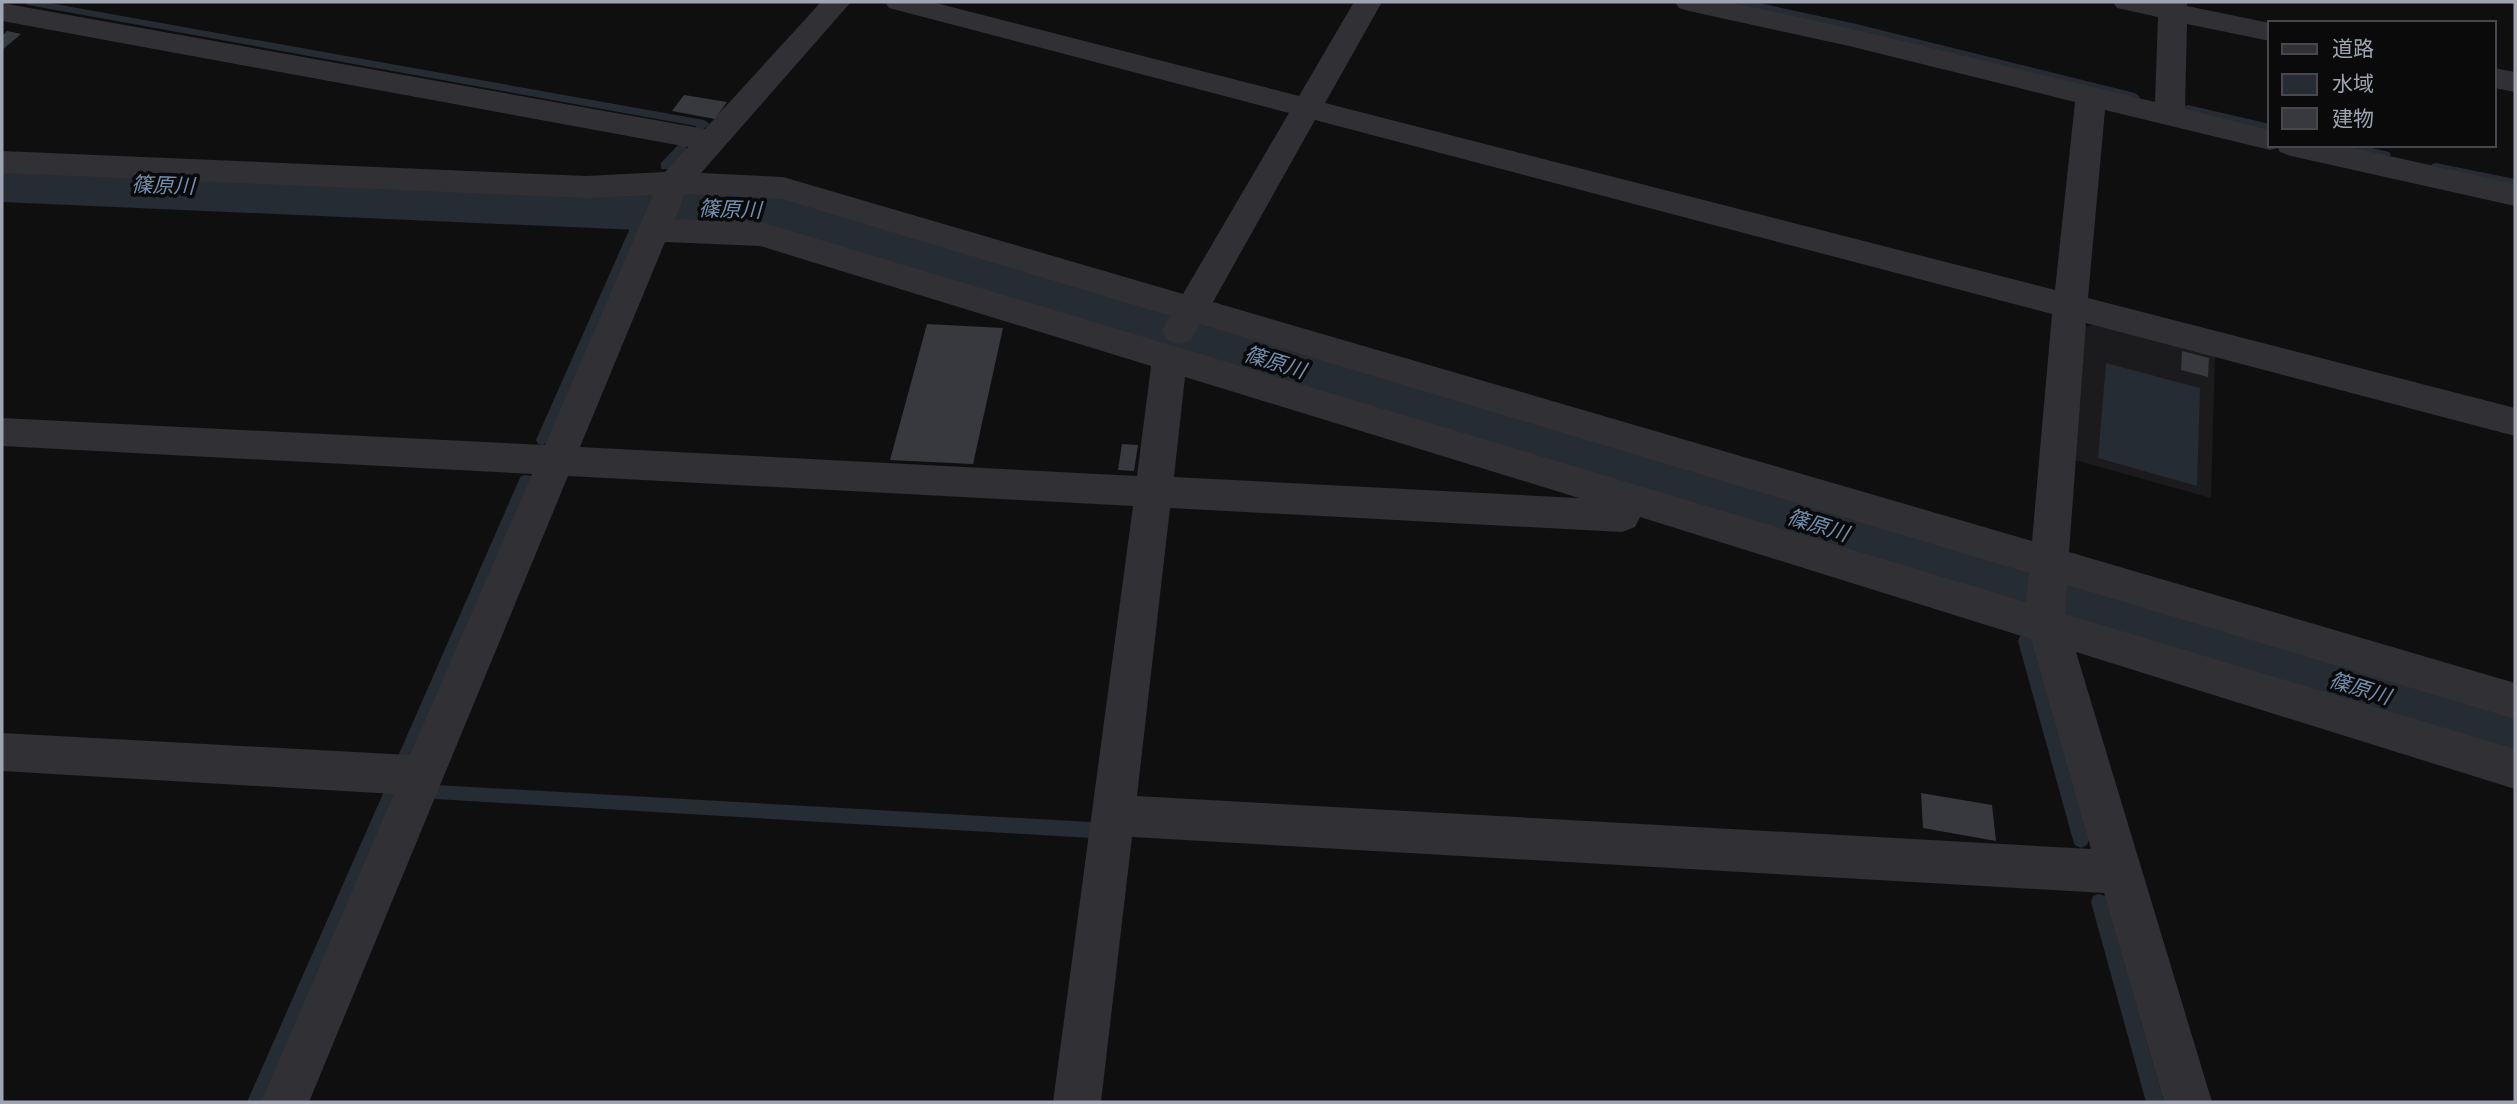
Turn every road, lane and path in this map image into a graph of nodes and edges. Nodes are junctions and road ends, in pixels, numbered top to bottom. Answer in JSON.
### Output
{"nodes":[{"id":1,"x":837,"y":2,"type":"edge"},
{"id":2,"x":899,"y":2,"type":"edge"},
{"id":3,"x":1368,"y":2,"type":"edge"},
{"id":4,"x":1689,"y":2,"type":"edge"},
{"id":5,"x":2127,"y":2,"type":"edge"},
{"id":6,"x":2173,"y":7,"type":"edge"},
{"id":7,"x":2,"y":12,"type":"edge"},
{"id":8,"x":2268,"y":31,"type":"edge"},
{"id":9,"x":2496,"y":78,"type":"edge"},
{"id":10,"x":2515,"y":82,"type":"edge"},
{"id":11,"x":2091,"y":98,"type":"junction"},
{"id":12,"x":1307,"y":108,"type":"junction"},
{"id":13,"x":2170,"y":117,"type":"junction"},
{"id":14,"x":2268,"y":140,"type":"edge"},
{"id":15,"x":712,"y":141,"type":"junction"},
{"id":16,"x":2300,"y":147,"type":"edge"},
{"id":17,"x":2,"y":162,"type":"edge"},
{"id":18,"x":2515,"y":195,"type":"edge"},
{"id":19,"x":664,"y":207,"type":"junction"},
{"id":20,"x":2070,"y":307,"type":"junction"},
{"id":21,"x":1189,"y":313,"type":"junction"},
{"id":22,"x":1168,"y":355,"type":"junction"},
{"id":23,"x":2515,"y":422,"type":"edge"},
{"id":24,"x":2,"y":432,"type":"edge"},
{"id":25,"x":557,"y":460,"type":"junction"},
{"id":26,"x":1153,"y":491,"type":"junction"},
{"id":27,"x":1628,"y":498,"type":"junction"},
{"id":28,"x":2049,"y":569,"type":"junction"},
{"id":29,"x":2046,"y":622,"type":"junction"},
{"id":30,"x":2515,"y":701,"type":"edge"},
{"id":31,"x":2,"y":752,"type":"edge"},
{"id":32,"x":2515,"y":769,"type":"edge"},
{"id":33,"x":424,"y":776,"type":"junction"},
{"id":34,"x":1113,"y":815,"type":"junction"},
{"id":35,"x":2120,"y":872,"type":"junction"},
{"id":36,"x":285,"y":1102,"type":"edge"},
{"id":37,"x":1077,"y":1102,"type":"edge"},
{"id":38,"x":2188,"y":1102,"type":"edge"}],
"edges":[{"from":1,"to":15,"type":"street"},
{"from":2,"to":12,"type":"street"},
{"from":3,"to":12,"type":"street"},
{"from":4,"to":11,"type":"street"},
{"from":5,"to":6,"type":"street"},
{"from":6,"to":8,"type":"street"},
{"from":6,"to":13,"type":"street"},
{"from":7,"to":15,"type":"street"},
{"from":9,"to":10,"type":"street"},
{"from":11,"to":13,"type":"street"},
{"from":11,"to":20,"type":"street"},
{"from":12,"to":20,"type":"street"},
{"from":12,"to":21,"type":"street"},
{"from":13,"to":14,"type":"street"},
{"from":15,"to":19,"type":"street"},
{"from":16,"to":18,"type":"street"},
{"from":17,"to":19,"type":"street"},
{"from":19,"to":21,"type":"street"},
{"from":19,"to":22,"type":"street"},
{"from":19,"to":25,"type":"street"},
{"from":20,"to":23,"type":"street"},
{"from":20,"to":28,"type":"street"},
{"from":21,"to":22,"type":"street"},
{"from":21,"to":28,"type":"street"},
{"from":22,"to":26,"type":"street"},
{"from":22,"to":27,"type":"street"},
{"from":24,"to":25,"type":"street"},
{"from":25,"to":26,"type":"street"},
{"from":25,"to":33,"type":"street"},
{"from":26,"to":27,"type":"street"},
{"from":26,"to":34,"type":"street"},
{"from":27,"to":29,"type":"street"},
{"from":28,"to":29,"type":"street"},
{"from":28,"to":30,"type":"street"},
{"from":29,"to":32,"type":"street"},
{"from":29,"to":35,"type":"street"},
{"from":31,"to":33,"type":"street"},
{"from":33,"to":36,"type":"street"},
{"from":34,"to":35,"type":"street"},
{"from":34,"to":37,"type":"street"},
{"from":35,"to":38,"type":"street"}]}
